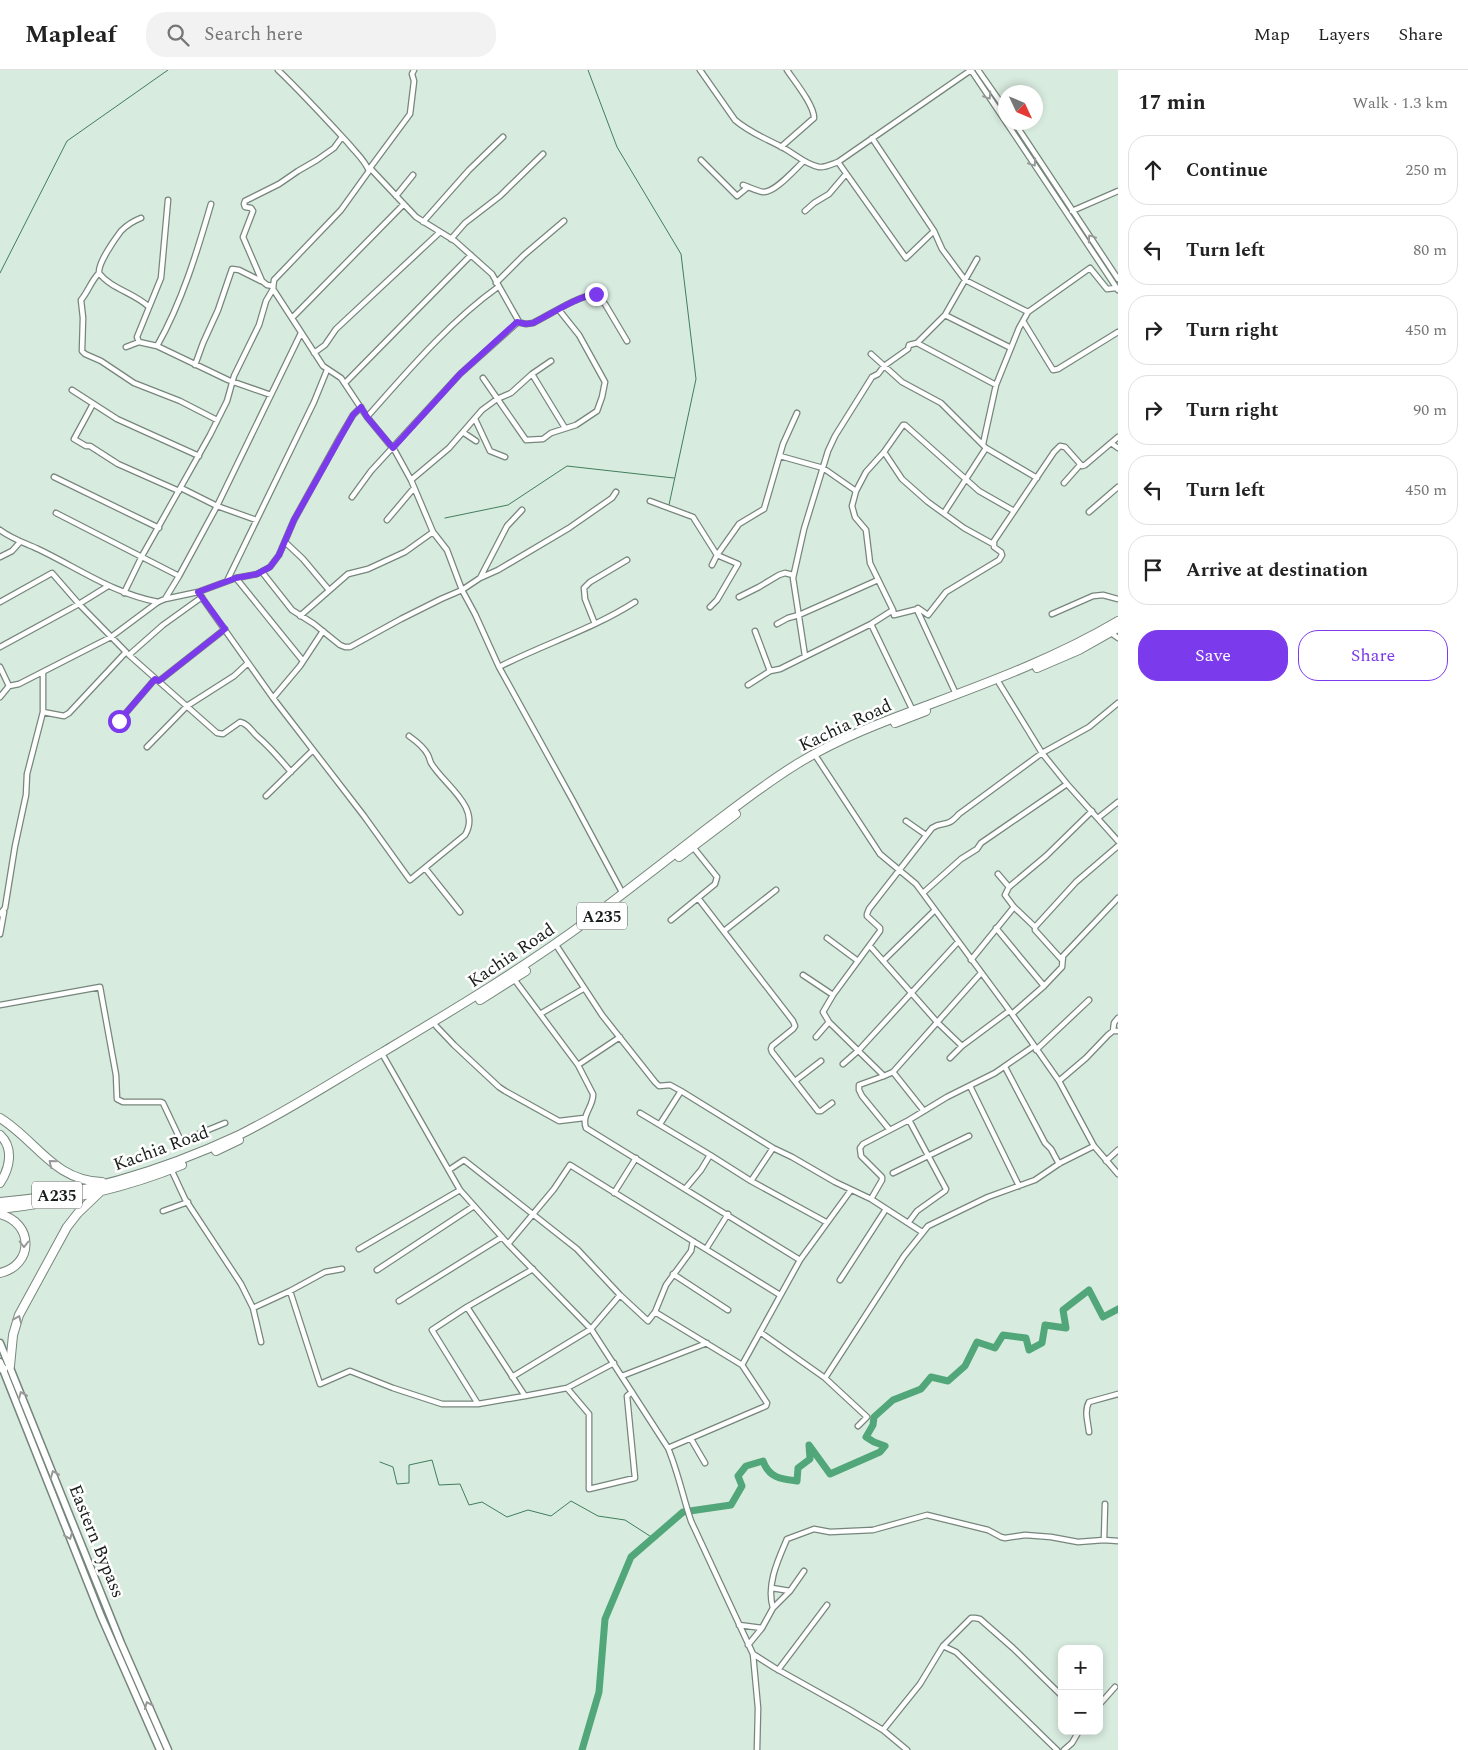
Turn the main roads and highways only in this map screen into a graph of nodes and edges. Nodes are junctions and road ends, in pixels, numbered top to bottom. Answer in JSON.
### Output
{"nodes":[{"id":1,"x":1118,"y":621,"type":"edge"},
{"id":2,"x":1114,"y":630,"type":"edge"},
{"id":3,"x":930,"y":707,"type":"junction"},
{"id":4,"x":358,"y":1069,"type":"junction"},
{"id":5,"x":0,"y":1118,"type":"edge"},
{"id":6,"x":0,"y":1135,"type":"edge"},
{"id":7,"x":0,"y":1183,"type":"edge"},
{"id":8,"x":117,"y":1183,"type":"junction"},
{"id":9,"x":100,"y":1192,"type":"junction"},
{"id":10,"x":0,"y":1202,"type":"edge"},
{"id":11,"x":0,"y":1209,"type":"edge"},
{"id":12,"x":0,"y":1214,"type":"edge"},
{"id":13,"x":0,"y":1273,"type":"edge"},
{"id":14,"x":0,"y":1343,"type":"edge"},
{"id":15,"x":3,"y":1366,"type":"edge"},
{"id":16,"x":160,"y":1750,"type":"edge"},
{"id":17,"x":168,"y":1750,"type":"edge"}],
"edges":[{"from":1,"to":3,"type":"highway","name":"Kachia Road","number":"A235"},
{"from":2,"to":3,"type":"highway","name":"Kachia Road","number":"A235"},
{"from":3,"to":4,"type":"highway","name":"Kachia Road","number":"A235"},
{"from":3,"to":4,"type":"highway","name":"Kachia Road","number":"A235"},
{"from":4,"to":8,"type":"highway","name":"Kachia Road","number":"A235"},
{"from":4,"to":8,"type":"highway","name":"Kachia Road","number":"A235"},
{"from":8,"to":5,"type":"highway","one_way":true},
{"from":6,"to":7,"type":"highway"},
{"from":8,"to":9,"type":"highway","name":"Kachia Road","number":"A235"},
{"from":8,"to":10,"type":"highway","name":"Kachia Road","number":"A235"},
{"from":9,"to":11,"type":"highway","name":"Kachia Road","number":"A235"},
{"from":15,"to":9,"type":"highway","one_way":true},
{"from":12,"to":13,"type":"highway","one_way":true},
{"from":14,"to":15,"type":"main road","name":"Eastern Bypass"},
{"from":15,"to":16,"type":"main road","name":"Eastern Bypass","one_way":true},
{"from":17,"to":15,"type":"main road","name":"Eastern Bypass","one_way":true}]}
